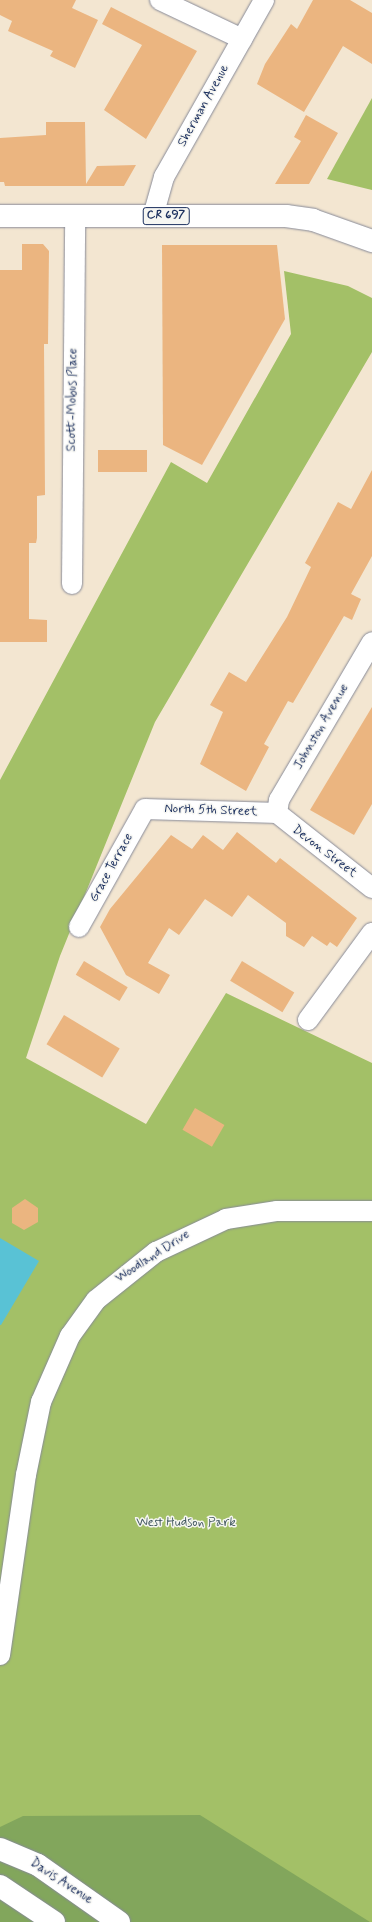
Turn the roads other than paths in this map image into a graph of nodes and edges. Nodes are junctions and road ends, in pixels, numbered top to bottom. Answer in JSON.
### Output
{"nodes":[{"id":1,"x":160,"y":0,"type":"edge"},
{"id":2,"x":264,"y":0,"type":"edge"},
{"id":3,"x":242,"y":39,"type":"junction"},
{"id":4,"x":0,"y":216,"type":"edge"},
{"id":5,"x":75,"y":216,"type":"junction"},
{"id":6,"x":153,"y":216,"type":"junction"},
{"id":7,"x":371,"y":241,"type":"edge"},
{"id":8,"x":72,"y":584,"type":"dead end"},
{"id":9,"x":372,"y":642,"type":"edge"},
{"id":10,"x":145,"y":809,"type":"joint"},
{"id":11,"x":277,"y":814,"type":"junction"},
{"id":12,"x":372,"y":888,"type":"edge"},
{"id":13,"x":80,"y":927,"type":"dead end"},
{"id":14,"x":372,"y":933,"type":"edge"},
{"id":15,"x":308,"y":1020,"type":"dead end"},
{"id":16,"x":372,"y":1211,"type":"edge"},
{"id":17,"x":7,"y":1555,"type":"edge"},
{"id":18,"x":0,"y":1655,"type":"edge"},
{"id":19,"x":0,"y":1849,"type":"edge"},
{"id":20,"x":0,"y":1886,"type":"edge"},
{"id":21,"x":54,"y":1922,"type":"edge"},
{"id":22,"x":119,"y":1922,"type":"edge"}],
"edges":[{"from":1,"to":3,"type":"street"},
{"from":2,"to":3,"type":"street","name":"Sherman Avenue"},
{"from":3,"to":6,"type":"street","name":"Sherman Avenue"},
{"from":4,"to":5,"type":"main road","number":"CR 697"},
{"from":5,"to":6,"type":"main road","number":"CR 697"},
{"from":5,"to":8,"type":"street","name":"Scott-Mobus Place"},
{"from":6,"to":7,"type":"main road","number":"CR 697"},
{"from":9,"to":11,"type":"street","name":"Johnston Avenue"},
{"from":10,"to":11,"type":"street","name":"North 5th Street"},
{"from":10,"to":13,"type":"street","name":"Grace Terrace"},
{"from":11,"to":12,"type":"street","name":"Devon Street"},
{"from":14,"to":15,"type":"street"},
{"from":16,"to":17,"type":"street","name":"Woodland Drive"},
{"from":17,"to":18,"type":"street","name":"Woodland Drive"},
{"from":19,"to":22,"type":"main road","name":"Davis Avenue"},
{"from":20,"to":21,"type":"main road"}]}
